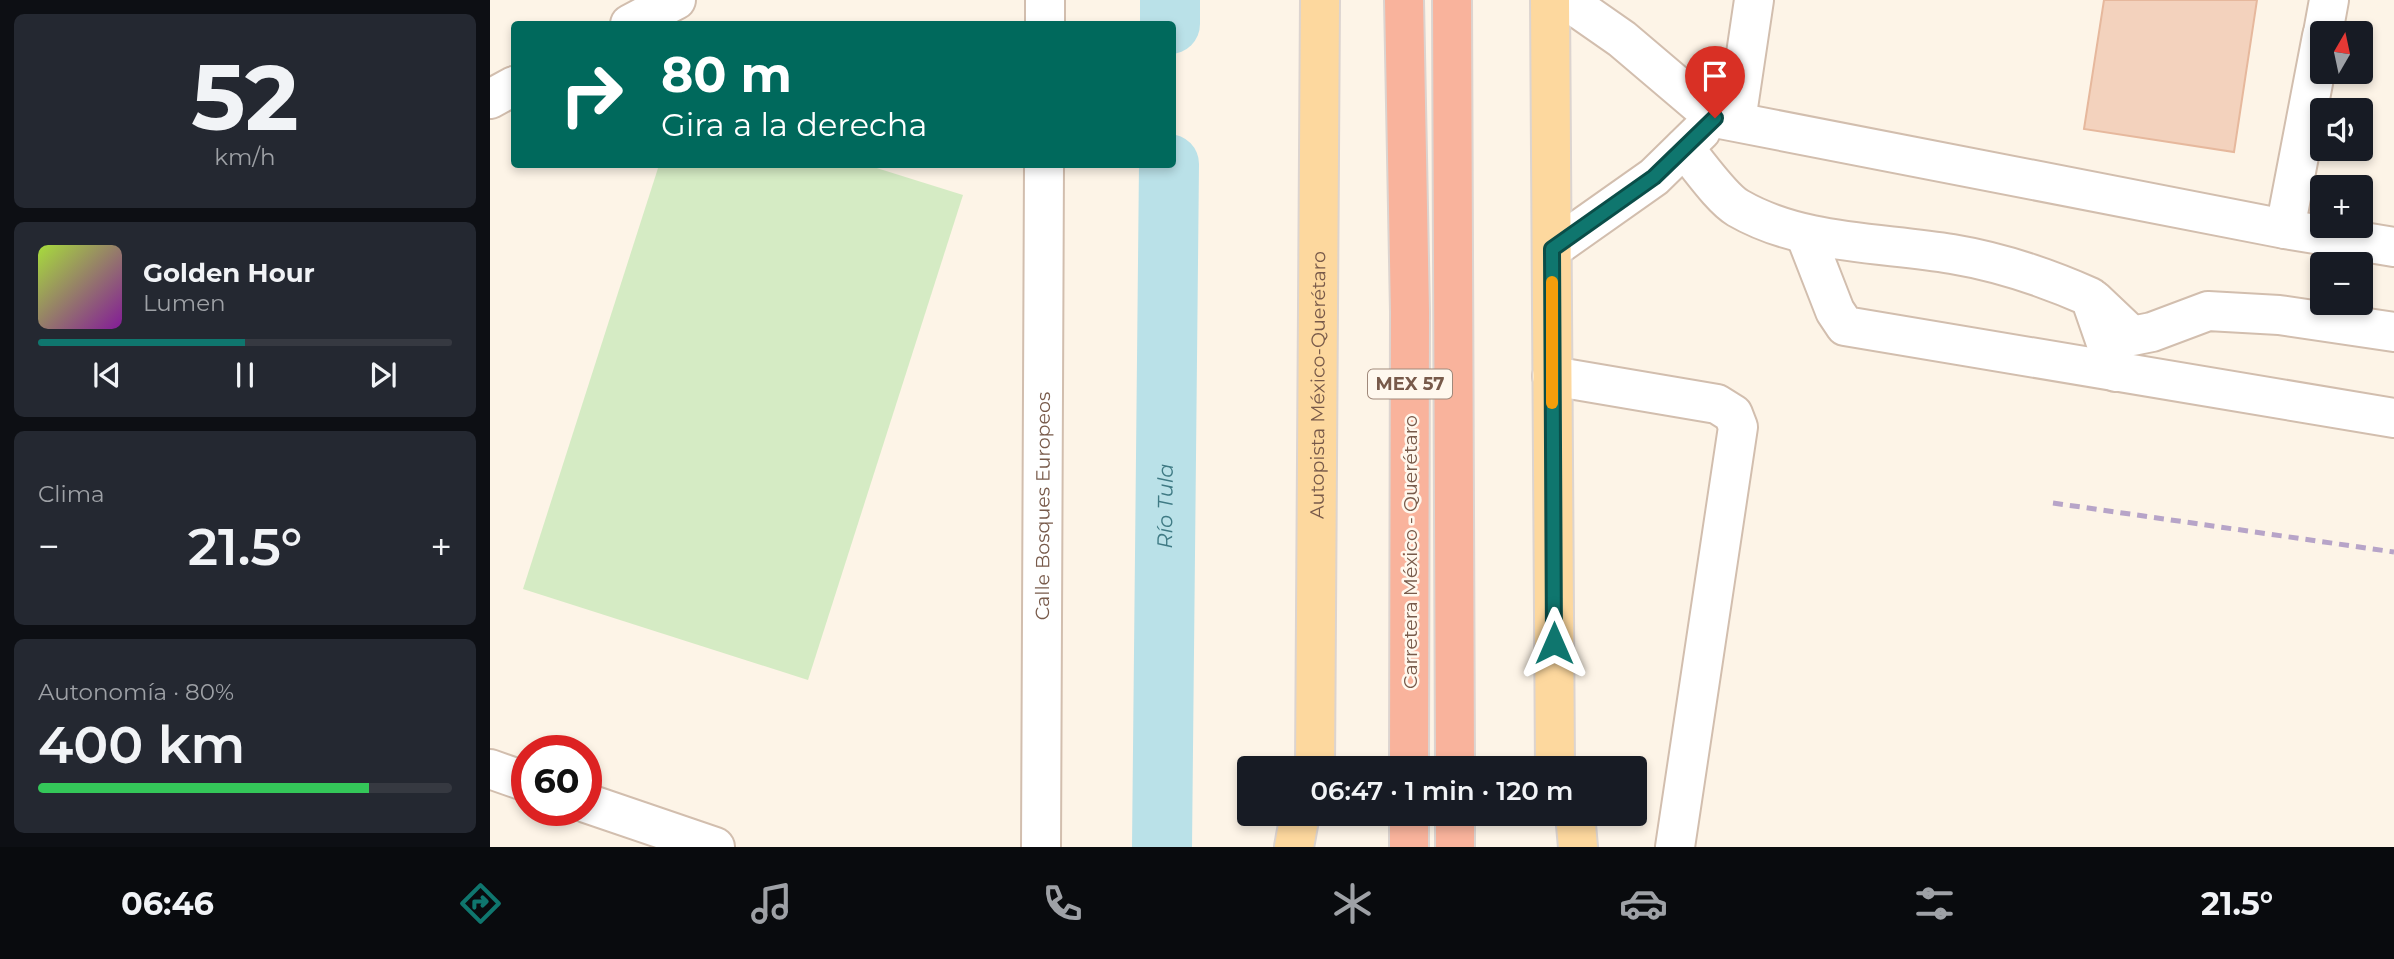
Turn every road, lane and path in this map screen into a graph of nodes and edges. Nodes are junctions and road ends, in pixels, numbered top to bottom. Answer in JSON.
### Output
{"nodes":[{"id":1,"x":676,"y":0,"type":"edge"},
{"id":2,"x":1045,"y":0,"type":"edge"},
{"id":3,"x":1320,"y":0,"type":"edge"},
{"id":4,"x":1405,"y":0,"type":"edge"},
{"id":5,"x":1452,"y":0,"type":"edge"},
{"id":6,"x":1550,"y":0,"type":"edge"},
{"id":7,"x":1566,"y":0,"type":"edge"},
{"id":8,"x":1754,"y":0,"type":"edge"},
{"id":9,"x":2329,"y":0,"type":"edge"},
{"id":10,"x":636,"y":21,"type":"edge"},
{"id":11,"x":1045,"y":21,"type":"edge"},
{"id":12,"x":2325,"y":21,"type":"edge"},
{"id":13,"x":2313,"y":84,"type":"edge"},
{"id":14,"x":511,"y":88,"type":"edge"},
{"id":15,"x":490,"y":99,"type":"edge"},
{"id":16,"x":1726,"y":119,"type":"junction"},
{"id":17,"x":1684,"y":148,"type":"junction"},
{"id":18,"x":1044,"y":168,"type":"edge"},
{"id":19,"x":2285,"y":229,"type":"junction"},
{"id":20,"x":1805,"y":234,"type":"junction"},
{"id":21,"x":2394,"y":247,"type":"edge"},
{"id":22,"x":1552,"y":249,"type":"junction"},
{"id":23,"x":2090,"y":296,"type":"junction"},
{"id":24,"x":2394,"y":332,"type":"edge"},
{"id":25,"x":2116,"y":372,"type":"junction"},
{"id":26,"x":1552,"y":376,"type":"junction"},
{"id":27,"x":2394,"y":418,"type":"edge"},
{"id":28,"x":1554,"y":697,"type":"junction"},
{"id":29,"x":1316,"y":750,"type":"edge"},
{"id":30,"x":1409,"y":756,"type":"edge"},
{"id":31,"x":1455,"y":756,"type":"edge"},
{"id":32,"x":1555,"y":756,"type":"edge"},
{"id":33,"x":1566,"y":756,"type":"edge"},
{"id":34,"x":490,"y":769,"type":"edge"},
{"id":35,"x":511,"y":776,"type":"edge"},
{"id":36,"x":602,"y":808,"type":"edge"},
{"id":37,"x":1298,"y":826,"type":"edge"},
{"id":38,"x":1315,"y":826,"type":"edge"},
{"id":39,"x":1409,"y":826,"type":"edge"},
{"id":40,"x":1455,"y":826,"type":"edge"},
{"id":41,"x":1555,"y":826,"type":"edge"},
{"id":42,"x":1576,"y":826,"type":"edge"},
{"id":43,"x":715,"y":847,"type":"edge"},
{"id":44,"x":1041,"y":847,"type":"edge"},
{"id":45,"x":1294,"y":847,"type":"edge"},
{"id":46,"x":1314,"y":847,"type":"edge"},
{"id":47,"x":1409,"y":847,"type":"edge"},
{"id":48,"x":1455,"y":847,"type":"edge"},
{"id":49,"x":1555,"y":847,"type":"edge"},
{"id":50,"x":1578,"y":847,"type":"edge"},
{"id":51,"x":1675,"y":847,"type":"edge"}],
"edges":[{"from":1,"to":10,"type":"street"},
{"from":2,"to":11,"type":"street"},
{"from":3,"to":29,"type":"main road","name":"Autopista México-Querétaro"},
{"from":4,"to":30,"type":"highway","name":"Carretera México - Querétaro","number":"MEX 57"},
{"from":5,"to":31,"type":"highway","number":"MEX 57"},
{"from":6,"to":22,"type":"main road"},
{"from":7,"to":16,"type":"street"},
{"from":8,"to":16,"type":"street"},
{"from":9,"to":12,"type":"street"},
{"from":13,"to":19,"type":"street"},
{"from":14,"to":15,"type":"street"},
{"from":16,"to":17,"type":"street"},
{"from":16,"to":19,"type":"street"},
{"from":17,"to":20,"type":"street"},
{"from":17,"to":22,"type":"street"},
{"from":18,"to":44,"type":"street","name":"Calle Bosques Europeos"},
{"from":19,"to":21,"type":"street"},
{"from":20,"to":23,"type":"street"},
{"from":20,"to":25,"type":"street"},
{"from":22,"to":26,"type":"main road"},
{"from":23,"to":24,"type":"street"},
{"from":23,"to":25,"type":"street"},
{"from":25,"to":27,"type":"street"},
{"from":26,"to":28,"type":"main road"},
{"from":26,"to":51,"type":"street"},
{"from":28,"to":32,"type":"main road"},
{"from":28,"to":33,"type":"main road"},
{"from":34,"to":35,"type":"street"},
{"from":36,"to":43,"type":"street"},
{"from":37,"to":45,"type":"main road"},
{"from":38,"to":46,"type":"main road"},
{"from":39,"to":47,"type":"highway"},
{"from":40,"to":48,"type":"highway"},
{"from":41,"to":49,"type":"main road"},
{"from":42,"to":50,"type":"main road"}]}
